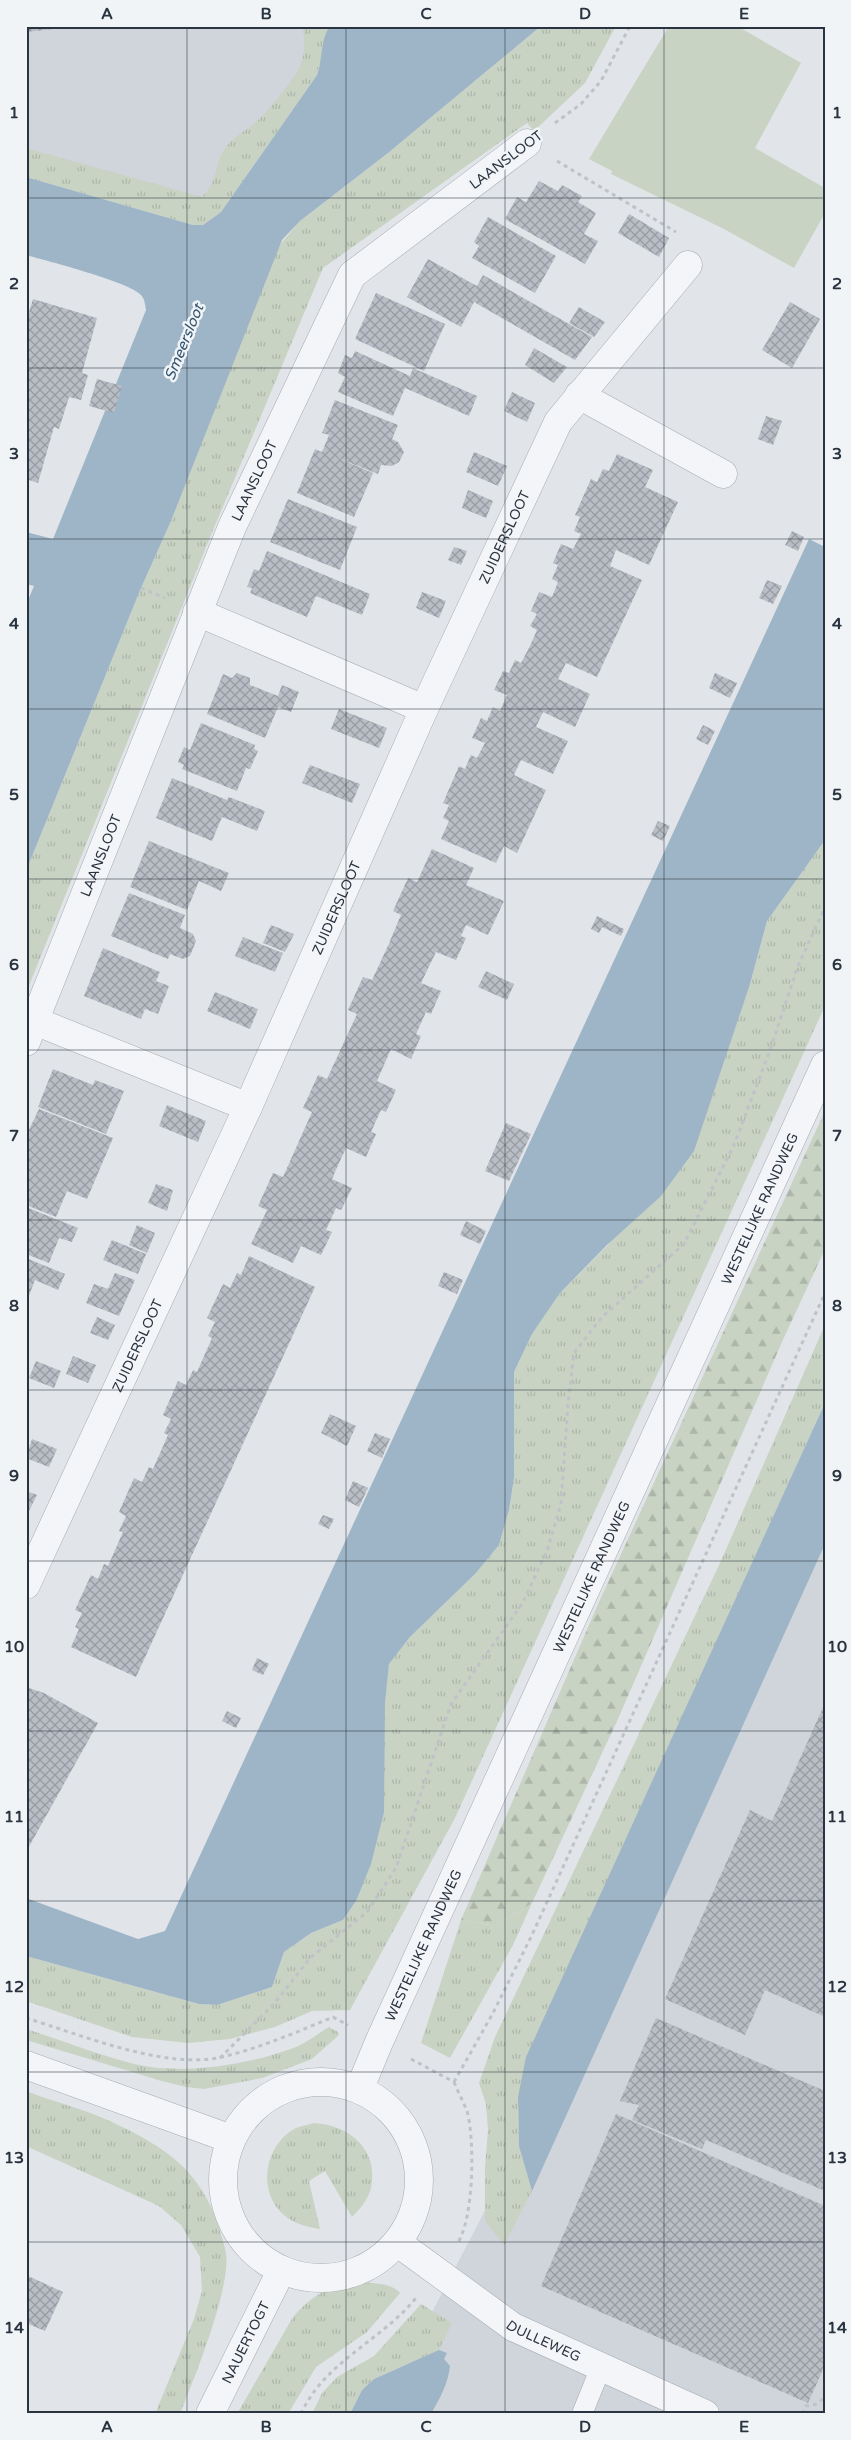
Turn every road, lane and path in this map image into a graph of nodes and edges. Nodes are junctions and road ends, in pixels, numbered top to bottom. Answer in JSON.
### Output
{"nodes":[{"id":1,"x":630,"y":26,"type":"edge"},
{"id":2,"x":528,"y":143,"type":"junction"},
{"id":3,"x":688,"y":265,"type":"joint"},
{"id":4,"x":579,"y":395,"type":"junction"},
{"id":5,"x":723,"y":474,"type":"dead end"},
{"id":6,"x":197,"y":612,"type":"junction"},
{"id":7,"x":424,"y":709,"type":"junction"},
{"id":8,"x":825,"y":907,"type":"edge"},
{"id":9,"x":30,"y":1032,"type":"edge"},
{"id":10,"x":825,"y":1065,"type":"edge"},
{"id":11,"x":248,"y":1107,"type":"junction"},
{"id":12,"x":825,"y":1293,"type":"edge"},
{"id":13,"x":26,"y":1584,"type":"edge"},
{"id":14,"x":333,"y":2017,"type":"dead end"},
{"id":15,"x":26,"y":2018,"type":"edge"},
{"id":16,"x":220,"y":2058,"type":"junction"},
{"id":17,"x":417,"y":2062,"type":"dead end"},
{"id":18,"x":26,"y":2065,"type":"edge"},
{"id":19,"x":454,"y":2082,"type":"junction"},
{"id":20,"x":360,"y":2088,"type":"junction"},
{"id":21,"x":230,"y":2139,"type":"junction"},
{"id":22,"x":463,"y":2236,"type":"dead end"},
{"id":23,"x":398,"y":2243,"type":"junction"},
{"id":24,"x":281,"y":2271,"type":"junction"},
{"id":25,"x":409,"y":2306,"type":"dead end"},
{"id":26,"x":602,"y":2367,"type":"junction"},
{"id":27,"x":825,"y":2397,"type":"edge"},
{"id":28,"x":210,"y":2414,"type":"edge"},
{"id":29,"x":301,"y":2414,"type":"edge"},
{"id":30,"x":582,"y":2414,"type":"edge"},
{"id":31,"x":705,"y":2414,"type":"edge"},
{"id":32,"x":802,"y":2414,"type":"edge"}],
"edges":[{"from":1,"to":2,"type":"path","name":"LAANSLOOT"},
{"from":2,"to":3,"type":"path"},
{"from":2,"to":6,"type":"street","name":"LAANSLOOT"},
{"from":3,"to":4,"type":"street","name":"ZUIDERSLOOT"},
{"from":4,"to":5,"type":"street"},
{"from":4,"to":7,"type":"street","name":"ZUIDERSLOOT"},
{"from":6,"to":7,"type":"street"},
{"from":6,"to":9,"type":"street","name":"LAANSLOOT"},
{"from":7,"to":11,"type":"street","name":"ZUIDERSLOOT"},
{"from":8,"to":16,"type":"path"},
{"from":9,"to":11,"type":"street"},
{"from":10,"to":20,"type":"street","name":"WESTELIJKE RANDWEG"},
{"from":11,"to":13,"type":"street","name":"ZUIDERSLOOT"},
{"from":12,"to":19,"type":"path"},
{"from":14,"to":16,"type":"path"},
{"from":15,"to":16,"type":"path"},
{"from":17,"to":19,"type":"path"},
{"from":18,"to":21,"type":"street"},
{"from":19,"to":22,"type":"path"},
{"from":20,"to":21,"type":"street"},
{"from":20,"to":23,"type":"street"},
{"from":21,"to":24,"type":"street"},
{"from":23,"to":24,"type":"street"},
{"from":23,"to":26,"type":"street","name":"DULLEWEG"},
{"from":24,"to":28,"type":"street","name":"NAUERTOGT"},
{"from":25,"to":29,"type":"path"},
{"from":26,"to":30,"type":"lane"},
{"from":26,"to":31,"type":"street","name":"DULLEWEG"},
{"from":27,"to":32,"type":"path"}]}
